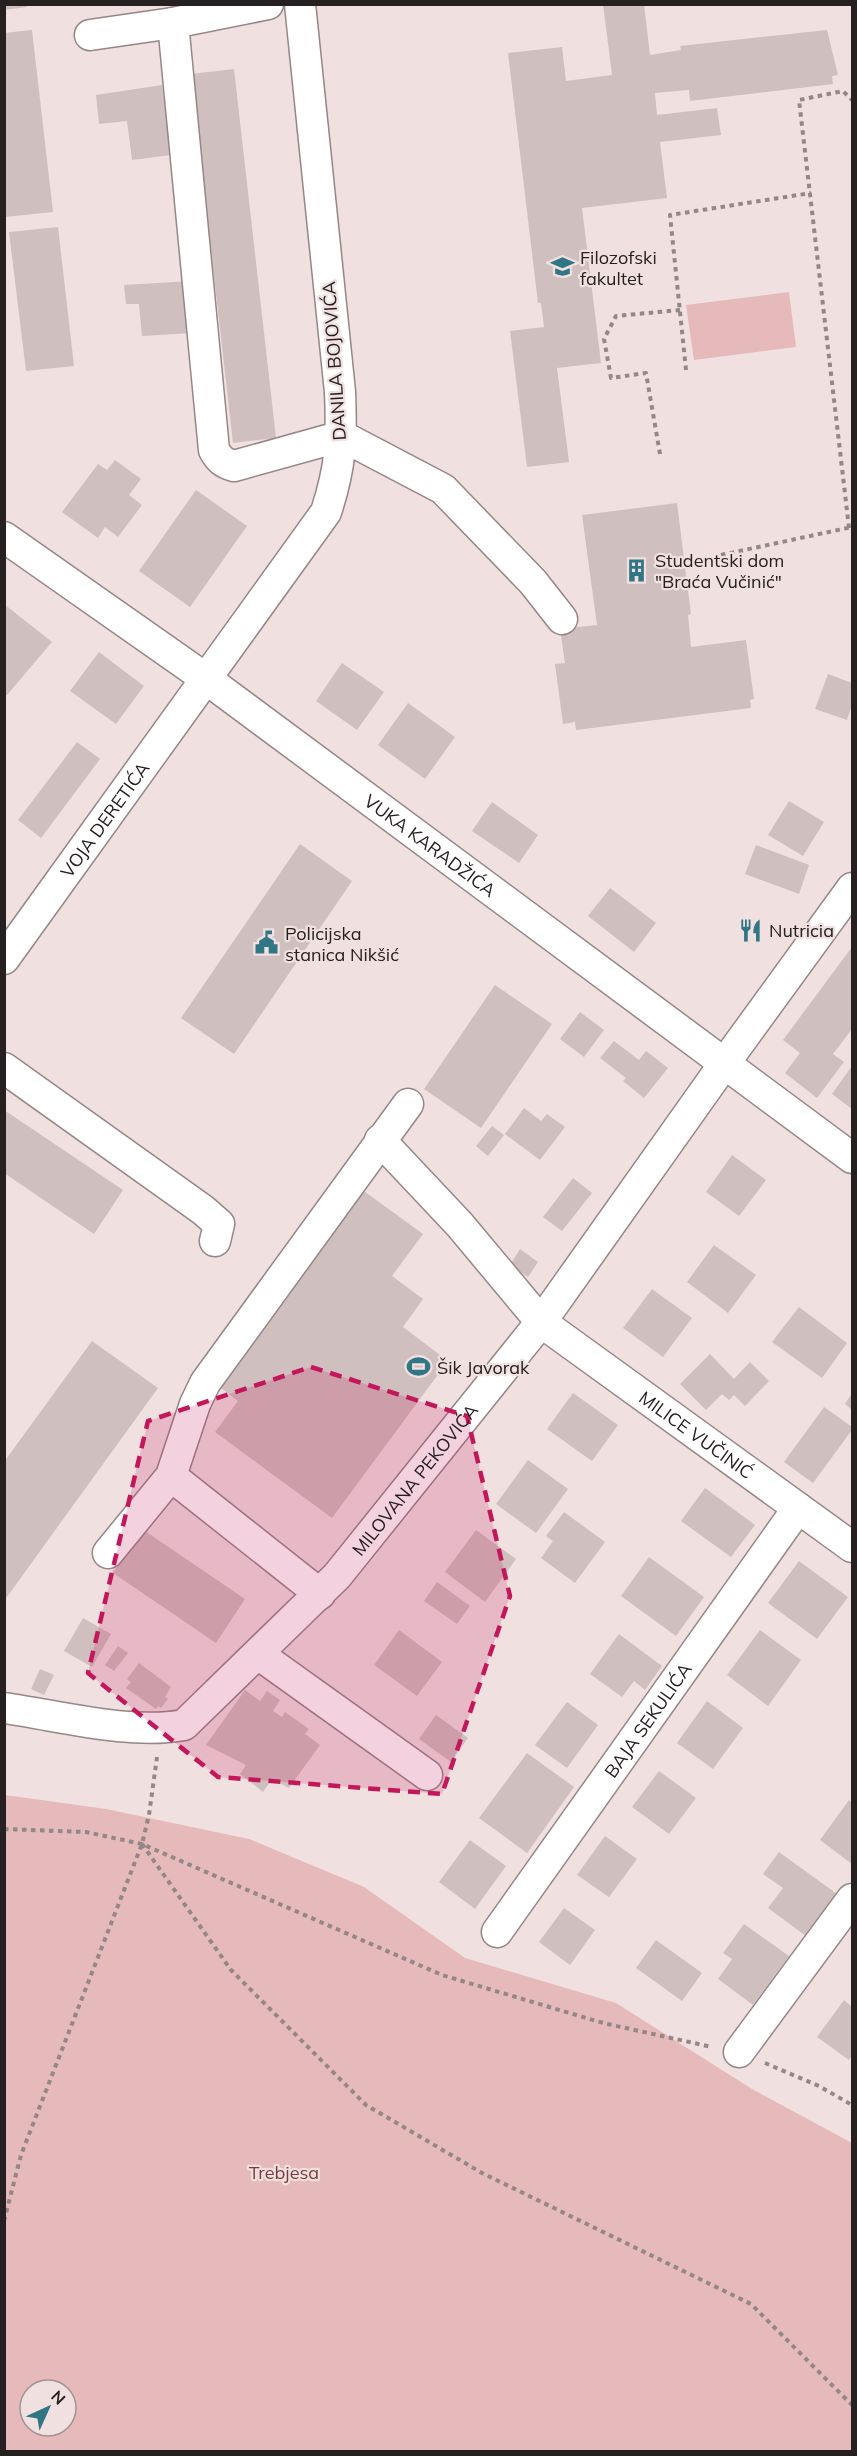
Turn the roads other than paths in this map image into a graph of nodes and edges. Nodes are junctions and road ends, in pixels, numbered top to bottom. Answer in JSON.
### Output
{"nodes":[{"id":1,"x":268,"y":4,"type":"edge"},
{"id":2,"x":300,"y":4,"type":"edge"},
{"id":3,"x":173,"y":23,"type":"junction"},
{"id":4,"x":90,"y":35,"type":"dead end"},
{"id":5,"x":342,"y":436,"type":"junction"},
{"id":6,"x":4,"y":537,"type":"edge"},
{"id":7,"x":562,"y":619,"type":"dead end"},
{"id":8,"x":205,"y":678,"type":"junction"},
{"id":9,"x":852,"y":888,"type":"edge"},
{"id":10,"x":4,"y":959,"type":"edge"},
{"id":11,"x":724,"y":1064,"type":"junction"},
{"id":12,"x":4,"y":1068,"type":"edge"},
{"id":13,"x":408,"y":1104,"type":"dead end"},
{"id":14,"x":380,"y":1140,"type":"junction"},
{"id":15,"x":852,"y":1158,"type":"edge"},
{"id":16,"x":215,"y":1241,"type":"dead end"},
{"id":17,"x":542,"y":1322,"type":"junction"},
{"id":18,"x":171,"y":1476,"type":"junction"},
{"id":19,"x":798,"y":1508,"type":"junction"},
{"id":20,"x":852,"y":1547,"type":"edge"},
{"id":21,"x":108,"y":1553,"type":"dead end"},
{"id":22,"x":320,"y":1594,"type":"junction"},
{"id":23,"x":258,"y":1654,"type":"junction"},
{"id":24,"x":4,"y":1708,"type":"edge"},
{"id":25,"x":427,"y":1775,"type":"dead end"},
{"id":26,"x":852,"y":1899,"type":"edge"},
{"id":27,"x":497,"y":1932,"type":"dead end"},
{"id":28,"x":739,"y":2052,"type":"road end"}],
"edges":[{"from":1,"to":3,"type":"street"},
{"from":2,"to":5,"type":"street","name":"DANILA BOJOVIĆA"},
{"from":3,"to":4,"type":"street"},
{"from":3,"to":5,"type":"street"},
{"from":5,"to":7,"type":"street"},
{"from":5,"to":8,"type":"street","name":"DANILA BOJOVIĆA"},
{"from":6,"to":8,"type":"street","name":"VUKA KARADŽIĆA"},
{"from":8,"to":10,"type":"street","name":"VOJA DERETIĆA"},
{"from":8,"to":11,"type":"street","name":"VUKA KARADŽIĆA"},
{"from":9,"to":11,"type":"street","name":"MILOVANA PEKOVIĆA"},
{"from":11,"to":15,"type":"street","name":"VUKA KARADŽIĆA"},
{"from":11,"to":17,"type":"street","name":"MILOVANA PEKOVIĆA"},
{"from":12,"to":16,"type":"street"},
{"from":13,"to":14,"type":"street"},
{"from":14,"to":17,"type":"street","name":"MILICE VUČINIĆ"},
{"from":14,"to":18,"type":"street"},
{"from":17,"to":19,"type":"street","name":"MILICE VUČINIĆ"},
{"from":17,"to":22,"type":"street","name":"MILOVANA PEKOVIĆA"},
{"from":18,"to":21,"type":"street"},
{"from":18,"to":22,"type":"street"},
{"from":19,"to":20,"type":"street","name":"MILICE VUČINIĆ"},
{"from":19,"to":27,"type":"street","name":"BAJA SEKULIĆA"},
{"from":22,"to":23,"type":"street","name":"MILOVANA PEKOVIĆA"},
{"from":23,"to":24,"type":"street","name":"MILOVANA PEKOVIĆA"},
{"from":23,"to":25,"type":"street"},
{"from":26,"to":28,"type":"street"}]}
